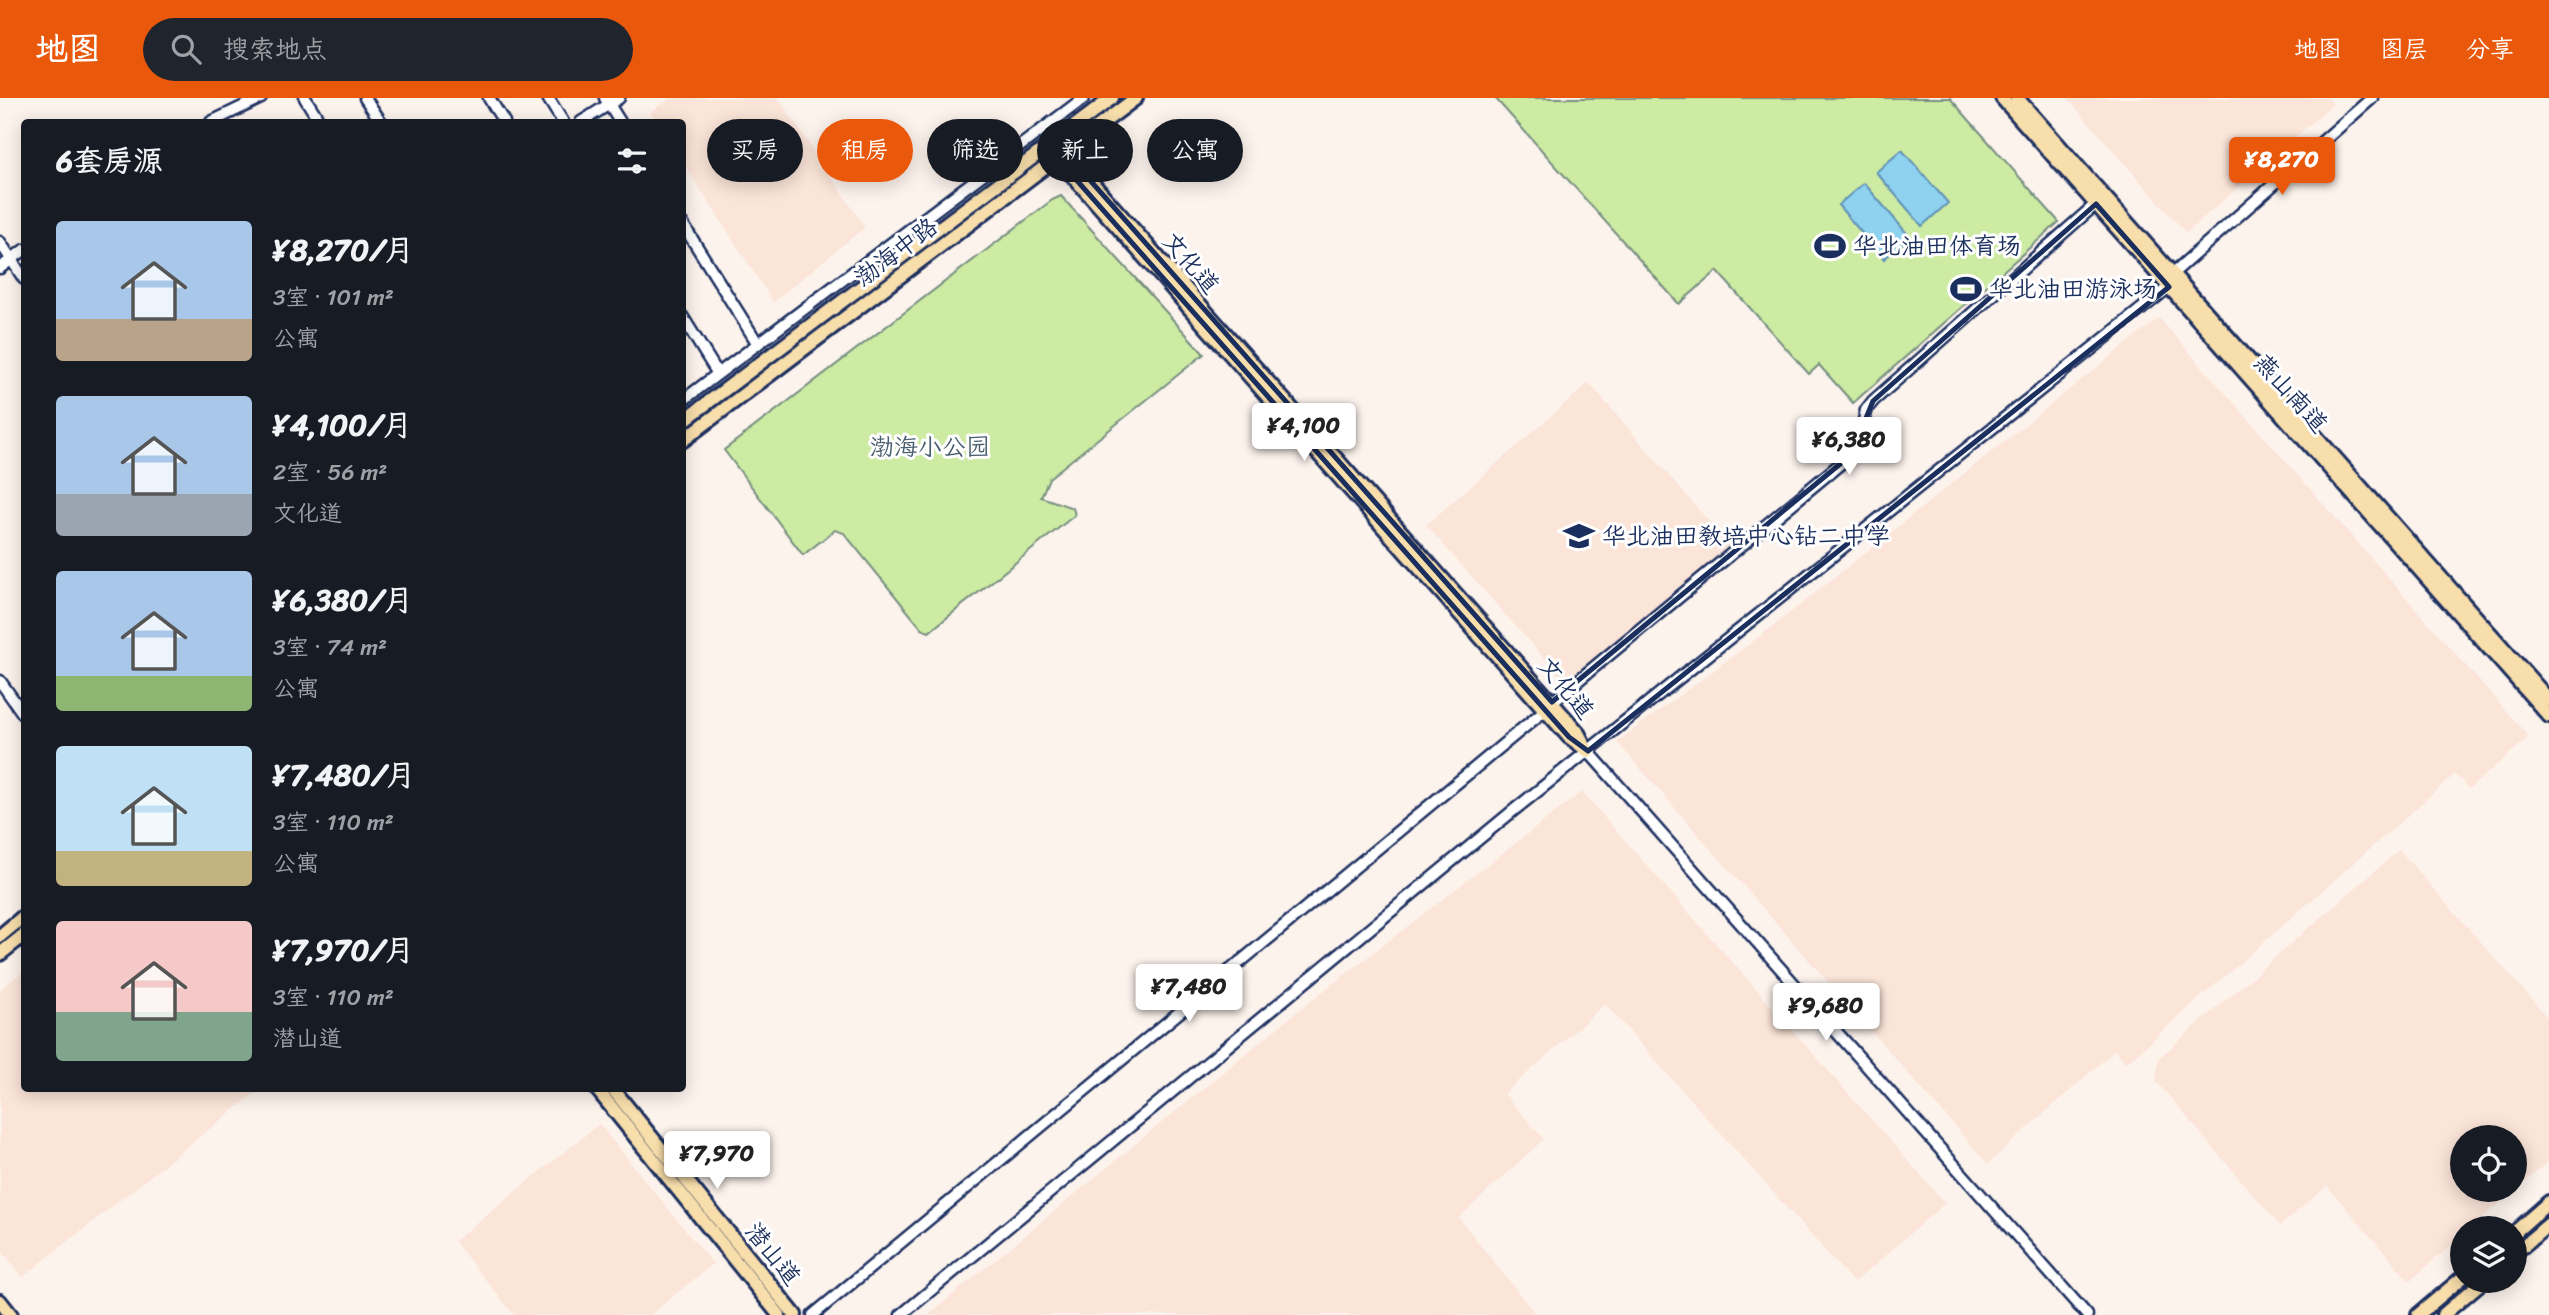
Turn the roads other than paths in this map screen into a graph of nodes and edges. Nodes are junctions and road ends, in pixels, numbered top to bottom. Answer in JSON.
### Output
{"nodes":[{"id":1,"x":261,"y":98,"type":"edge"},
{"id":2,"x":305,"y":98,"type":"edge"},
{"id":3,"x":365,"y":98,"type":"edge"},
{"id":4,"x":489,"y":98,"type":"edge"},
{"id":5,"x":548,"y":98,"type":"edge"},
{"id":6,"x":619,"y":98,"type":"edge"},
{"id":7,"x":1084,"y":98,"type":"edge"},
{"id":8,"x":1112,"y":98,"type":"edge"},
{"id":9,"x":1136,"y":98,"type":"edge"},
{"id":10,"x":2002,"y":98,"type":"edge"},
{"id":11,"x":2017,"y":98,"type":"edge"},
{"id":12,"x":2372,"y":98,"type":"edge"},
{"id":13,"x":607,"y":101,"type":"edge"},
{"id":14,"x":217,"y":119,"type":"edge"},
{"id":15,"x":318,"y":119,"type":"edge"},
{"id":16,"x":379,"y":119,"type":"edge"},
{"id":17,"x":502,"y":119,"type":"edge"},
{"id":18,"x":561,"y":119,"type":"edge"},
{"id":19,"x":585,"y":119,"type":"edge"},
{"id":20,"x":618,"y":119,"type":"edge"},
{"id":21,"x":1084,"y":119,"type":"edge"},
{"id":22,"x":1108,"y":119,"type":"edge"},
{"id":23,"x":1037,"y":155,"type":"edge"},
{"id":24,"x":1037,"y":173,"type":"edge"},
{"id":25,"x":1085,"y":182,"type":"edge"},
{"id":26,"x":2096,"y":204,"type":"junction"},
{"id":27,"x":686,"y":229,"type":"edge"},
{"id":28,"x":0,"y":242,"type":"edge"},
{"id":29,"x":21,"y":252,"type":"edge"},
{"id":30,"x":11,"y":259,"type":"junction"},
{"id":31,"x":0,"y":268,"type":"edge"},
{"id":32,"x":21,"y":274,"type":"edge"},
{"id":33,"x":2171,"y":280,"type":"junction"},
{"id":34,"x":686,"y":322,"type":"edge"},
{"id":35,"x":758,"y":344,"type":"junction"},
{"id":36,"x":718,"y":374,"type":"junction"},
{"id":37,"x":686,"y":398,"type":"edge"},
{"id":38,"x":686,"y":419,"type":"edge"},
{"id":39,"x":686,"y":438,"type":"edge"},
{"id":40,"x":0,"y":681,"type":"edge"},
{"id":41,"x":2549,"y":700,"type":"edge"},
{"id":42,"x":1548,"y":706,"type":"junction"},
{"id":43,"x":21,"y":711,"type":"edge"},
{"id":44,"x":2549,"y":716,"type":"edge"},
{"id":45,"x":1588,"y":751,"type":"junction"},
{"id":46,"x":21,"y":918,"type":"edge"},
{"id":47,"x":0,"y":936,"type":"edge"},
{"id":48,"x":21,"y":937,"type":"edge"},
{"id":49,"x":0,"y":954,"type":"edge"},
{"id":50,"x":599,"y":1092,"type":"edge"},
{"id":51,"x":615,"y":1092,"type":"edge"},
{"id":52,"x":2549,"y":1202,"type":"edge"},
{"id":53,"x":2527,"y":1221,"type":"edge"},
{"id":54,"x":2549,"y":1224,"type":"edge"},
{"id":55,"x":2527,"y":1243,"type":"edge"},
{"id":56,"x":2450,"y":1288,"type":"edge"},
{"id":57,"x":2469,"y":1293,"type":"edge"},
{"id":58,"x":0,"y":1301,"type":"edge"},
{"id":59,"x":11,"y":1315,"type":"edge"},
{"id":60,"x":779,"y":1315,"type":"edge"},
{"id":61,"x":795,"y":1315,"type":"edge"},
{"id":62,"x":813,"y":1315,"type":"edge"},
{"id":63,"x":901,"y":1315,"type":"edge"},
{"id":64,"x":2087,"y":1315,"type":"edge"},
{"id":65,"x":2418,"y":1315,"type":"edge"},
{"id":66,"x":2443,"y":1315,"type":"edge"}],
"edges":[{"from":1,"to":14,"type":"street"},
{"from":2,"to":15,"type":"street"},
{"from":3,"to":16,"type":"street"},
{"from":4,"to":17,"type":"street"},
{"from":5,"to":18,"type":"street"},
{"from":6,"to":13,"type":"street"},
{"from":7,"to":35,"type":"street"},
{"from":8,"to":21,"type":"main road","name":"渤海中路"},
{"from":9,"to":22,"type":"main road","name":"渤海中路"},
{"from":10,"to":26,"type":"main road","name":"燕山南道"},
{"from":11,"to":33,"type":"main road","name":"燕山南道"},
{"from":12,"to":33,"type":"street"},
{"from":13,"to":19,"type":"street"},
{"from":13,"to":20,"type":"street"},
{"from":23,"to":38,"type":"main road","name":"渤海中路"},
{"from":24,"to":39,"type":"main road","name":"渤海中路"},
{"from":25,"to":42,"type":"main road","name":"文化道"},
{"from":26,"to":33,"type":"main road","name":"燕山南道"},
{"from":26,"to":42,"type":"street"},
{"from":27,"to":35,"type":"street"},
{"from":28,"to":30,"type":"street"},
{"from":29,"to":30,"type":"street"},
{"from":30,"to":31,"type":"street"},
{"from":30,"to":32,"type":"street"},
{"from":33,"to":41,"type":"main road","name":"燕山南道"},
{"from":33,"to":44,"type":"main road","name":"燕山南道"},
{"from":33,"to":45,"type":"street"},
{"from":34,"to":36,"type":"street"},
{"from":35,"to":36,"type":"street"},
{"from":36,"to":37,"type":"street"},
{"from":40,"to":43,"type":"street"},
{"from":42,"to":45,"type":"main road","name":"文化道"},
{"from":42,"to":62,"type":"street"},
{"from":45,"to":63,"type":"street"},
{"from":45,"to":64,"type":"street"},
{"from":46,"to":47,"type":"main road"},
{"from":48,"to":49,"type":"main road"},
{"from":50,"to":60,"type":"main road","name":"潜山道"},
{"from":51,"to":61,"type":"main road","name":"潜山道"},
{"from":52,"to":53,"type":"main road"},
{"from":54,"to":55,"type":"main road"},
{"from":56,"to":65,"type":"main road"},
{"from":57,"to":66,"type":"main road"},
{"from":58,"to":59,"type":"main road"}]}
